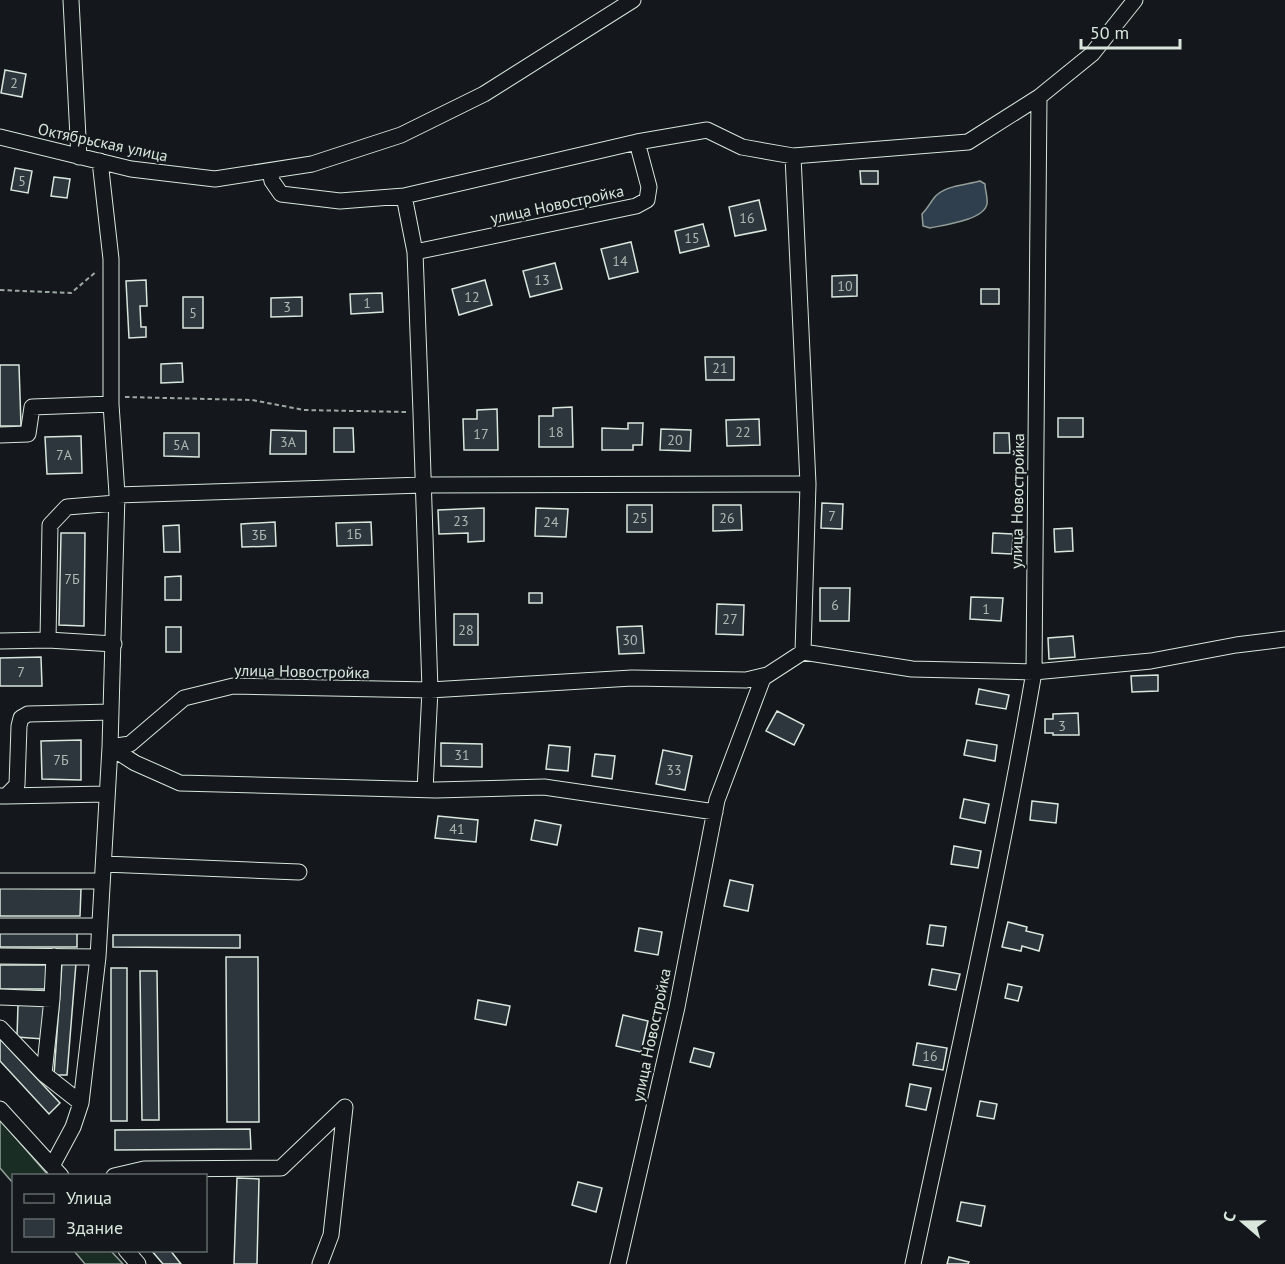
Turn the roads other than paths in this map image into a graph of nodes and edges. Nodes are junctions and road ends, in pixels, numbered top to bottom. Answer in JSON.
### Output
{"nodes":[{"id":1,"x":71,"y":0,"type":"edge"},
{"id":2,"x":633,"y":0,"type":"edge"},
{"id":3,"x":1135,"y":0,"type":"edge"},
{"id":4,"x":1039,"y":98,"type":"junction"},
{"id":5,"x":0,"y":137,"type":"edge"},
{"id":6,"x":638,"y":142,"type":"junction"},
{"id":7,"x":793,"y":156,"type":"junction"},
{"id":8,"x":79,"y":157,"type":"junction"},
{"id":9,"x":100,"y":161,"type":"junction"},
{"id":10,"x":270,"y":171,"type":"junction"},
{"id":11,"x":404,"y":196,"type":"junction"},
{"id":12,"x":415,"y":252,"type":"junction"},
{"id":13,"x":112,"y":400,"type":"junction"},
{"id":14,"x":0,"y":435,"type":"edge"},
{"id":15,"x":808,"y":484,"type":"junction"},
{"id":16,"x":423,"y":485,"type":"junction"},
{"id":17,"x":116,"y":499,"type":"junction"},
{"id":18,"x":1285,"y":639,"type":"edge"},
{"id":19,"x":48,"y":640,"type":"junction"},
{"id":20,"x":0,"y":641,"type":"edge"},
{"id":21,"x":114,"y":644,"type":"junction"},
{"id":22,"x":803,"y":652,"type":"junction"},
{"id":23,"x":1034,"y":672,"type":"junction"},
{"id":24,"x":767,"y":675,"type":"junction"},
{"id":25,"x":430,"y":690,"type":"junction"},
{"id":26,"x":111,"y":712,"type":"junction"},
{"id":27,"x":110,"y":747,"type":"junction"},
{"id":28,"x":425,"y":790,"type":"junction"},
{"id":29,"x":106,"y":794,"type":"junction"},
{"id":30,"x":3,"y":796,"type":"edge"},
{"id":31,"x":715,"y":812,"type":"junction"},
{"id":32,"x":104,"y":864,"type":"junction"},
{"id":33,"x":299,"y":872,"type":"dead end"},
{"id":34,"x":0,"y":881,"type":"edge"},
{"id":35,"x":102,"y":881,"type":"junction"},
{"id":36,"x":0,"y":926,"type":"edge"},
{"id":37,"x":100,"y":926,"type":"junction"},
{"id":38,"x":0,"y":956,"type":"edge"},
{"id":39,"x":54,"y":956,"type":"junction"},
{"id":40,"x":98,"y":957,"type":"junction"},
{"id":41,"x":0,"y":996,"type":"edge"},
{"id":42,"x":52,"y":999,"type":"junction"},
{"id":43,"x":0,"y":1028,"type":"edge"},
{"id":44,"x":44,"y":1074,"type":"junction"},
{"id":45,"x":81,"y":1103,"type":"junction"},
{"id":46,"x":0,"y":1109,"type":"edge"},
{"id":47,"x":56,"y":1171,"type":"edge"},
{"id":48,"x":123,"y":1174,"type":"edge"},
{"id":49,"x":127,"y":1252,"type":"edge"},
{"id":50,"x":138,"y":1264,"type":"edge"},
{"id":51,"x":320,"y":1264,"type":"edge"},
{"id":52,"x":618,"y":1264,"type":"edge"},
{"id":53,"x":913,"y":1264,"type":"edge"}],
"edges":[{"from":1,"to":8,"type":"street"},
{"from":2,"to":10,"type":"street","name":"Октябрьская улица"},
{"from":3,"to":4,"type":"street"},
{"from":4,"to":7,"type":"street"},
{"from":4,"to":23,"type":"street","name":"улица Новостройка"},
{"from":5,"to":8,"type":"street","name":"Октябрьская улица"},
{"from":6,"to":7,"type":"street"},
{"from":6,"to":11,"type":"street"},
{"from":6,"to":12,"type":"street","name":"улица Новостройка"},
{"from":7,"to":15,"type":"street"},
{"from":8,"to":9,"type":"street","name":"Октябрьская улица"},
{"from":9,"to":10,"type":"street","name":"Октябрьская улица"},
{"from":9,"to":13,"type":"street"},
{"from":10,"to":11,"type":"street"},
{"from":11,"to":12,"type":"street"},
{"from":12,"to":16,"type":"street"},
{"from":13,"to":14,"type":"street"},
{"from":13,"to":17,"type":"street"},
{"from":15,"to":16,"type":"street"},
{"from":15,"to":22,"type":"street"},
{"from":16,"to":17,"type":"street"},
{"from":16,"to":25,"type":"street"},
{"from":17,"to":19,"type":"street"},
{"from":17,"to":21,"type":"street"},
{"from":18,"to":23,"type":"street"},
{"from":19,"to":20,"type":"street"},
{"from":19,"to":21,"type":"street"},
{"from":21,"to":26,"type":"street"},
{"from":22,"to":23,"type":"street"},
{"from":22,"to":24,"type":"street","name":"улица Новостройка"},
{"from":23,"to":53,"type":"street","name":"улица Новостройка"},
{"from":24,"to":25,"type":"street","name":"улица Новостройка"},
{"from":24,"to":31,"type":"street","name":"улица Новостройка"},
{"from":25,"to":27,"type":"street","name":"улица Новостройка"},
{"from":25,"to":28,"type":"street"},
{"from":26,"to":27,"type":"street"},
{"from":26,"to":30,"type":"street"},
{"from":27,"to":28,"type":"street"},
{"from":27,"to":29,"type":"street"},
{"from":28,"to":31,"type":"street"},
{"from":29,"to":30,"type":"street"},
{"from":29,"to":32,"type":"street"},
{"from":31,"to":52,"type":"street","name":"улица Новостройка"},
{"from":32,"to":33,"type":"street"},
{"from":32,"to":35,"type":"street"},
{"from":34,"to":35,"type":"street"},
{"from":35,"to":37,"type":"street"},
{"from":36,"to":37,"type":"street"},
{"from":37,"to":40,"type":"street"},
{"from":38,"to":39,"type":"street"},
{"from":39,"to":40,"type":"street"},
{"from":39,"to":42,"type":"street"},
{"from":40,"to":45,"type":"street"},
{"from":41,"to":42,"type":"street"},
{"from":42,"to":44,"type":"street"},
{"from":43,"to":44,"type":"street"},
{"from":44,"to":45,"type":"street"},
{"from":45,"to":47,"type":"street"},
{"from":46,"to":47,"type":"street"},
{"from":48,"to":51,"type":"street"},
{"from":49,"to":50,"type":"street"}]}
